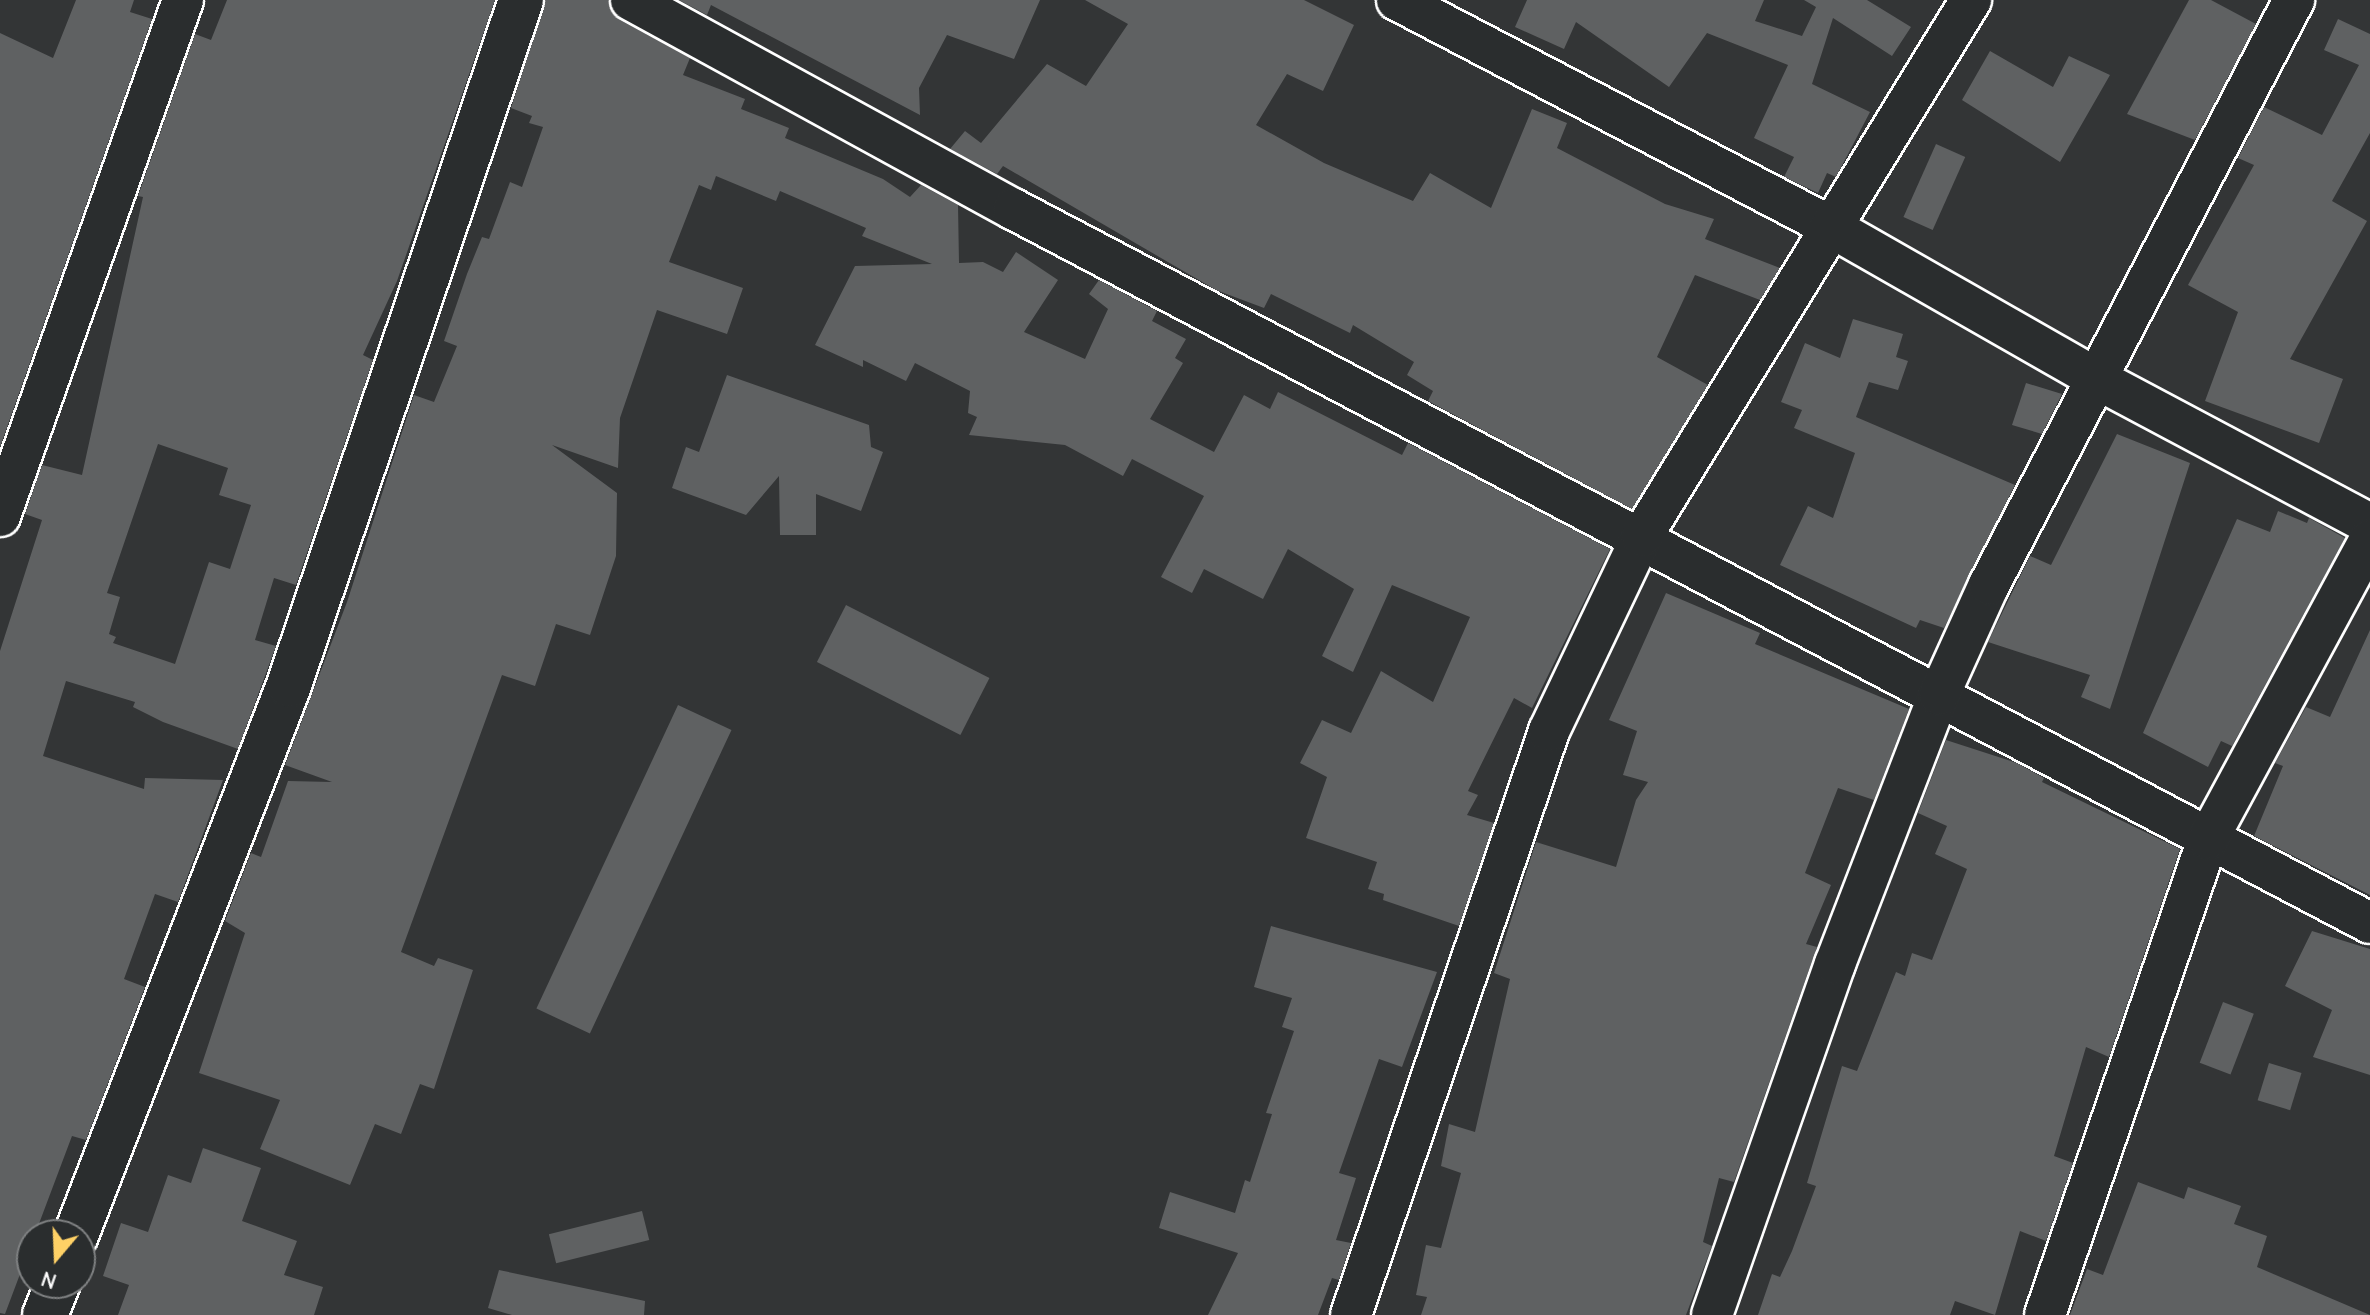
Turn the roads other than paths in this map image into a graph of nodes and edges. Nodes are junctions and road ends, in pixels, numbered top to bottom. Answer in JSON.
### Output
{"nodes":[{"id":1,"x":183,"y":0,"type":"edge"},
{"id":2,"x":521,"y":0,"type":"edge"},
{"id":3,"x":631,"y":0,"type":"edge"},
{"id":4,"x":1397,"y":0,"type":"edge"},
{"id":5,"x":1971,"y":0,"type":"edge"},
{"id":6,"x":2294,"y":0,"type":"edge"},
{"id":7,"x":1831,"y":227,"type":"junction"},
{"id":8,"x":2099,"y":380,"type":"junction"},
{"id":9,"x":0,"y":516,"type":"edge"},
{"id":10,"x":2370,"y":524,"type":"edge"},
{"id":11,"x":1642,"y":536,"type":"junction"},
{"id":12,"x":2370,"y":540,"type":"edge"},
{"id":13,"x":1939,"y":695,"type":"junction"},
{"id":14,"x":2208,"y":839,"type":"junction"},
{"id":15,"x":2370,"y":923,"type":"edge"},
{"id":16,"x":82,"y":1219,"type":"edge"},
{"id":17,"x":1351,"y":1315,"type":"edge"},
{"id":18,"x":1712,"y":1315,"type":"edge"},
{"id":19,"x":2045,"y":1315,"type":"edge"}],
"edges":[{"from":1,"to":9,"type":"street"},
{"from":2,"to":16,"type":"street"},
{"from":3,"to":11,"type":"street"},
{"from":4,"to":7,"type":"street"},
{"from":5,"to":7,"type":"street"},
{"from":6,"to":8,"type":"street"},
{"from":7,"to":8,"type":"street"},
{"from":7,"to":11,"type":"street"},
{"from":8,"to":10,"type":"street"},
{"from":8,"to":13,"type":"street"},
{"from":11,"to":13,"type":"street"},
{"from":11,"to":17,"type":"street"},
{"from":12,"to":14,"type":"street"},
{"from":13,"to":14,"type":"street"},
{"from":13,"to":18,"type":"street"},
{"from":14,"to":15,"type":"street"},
{"from":14,"to":19,"type":"street"}]}
